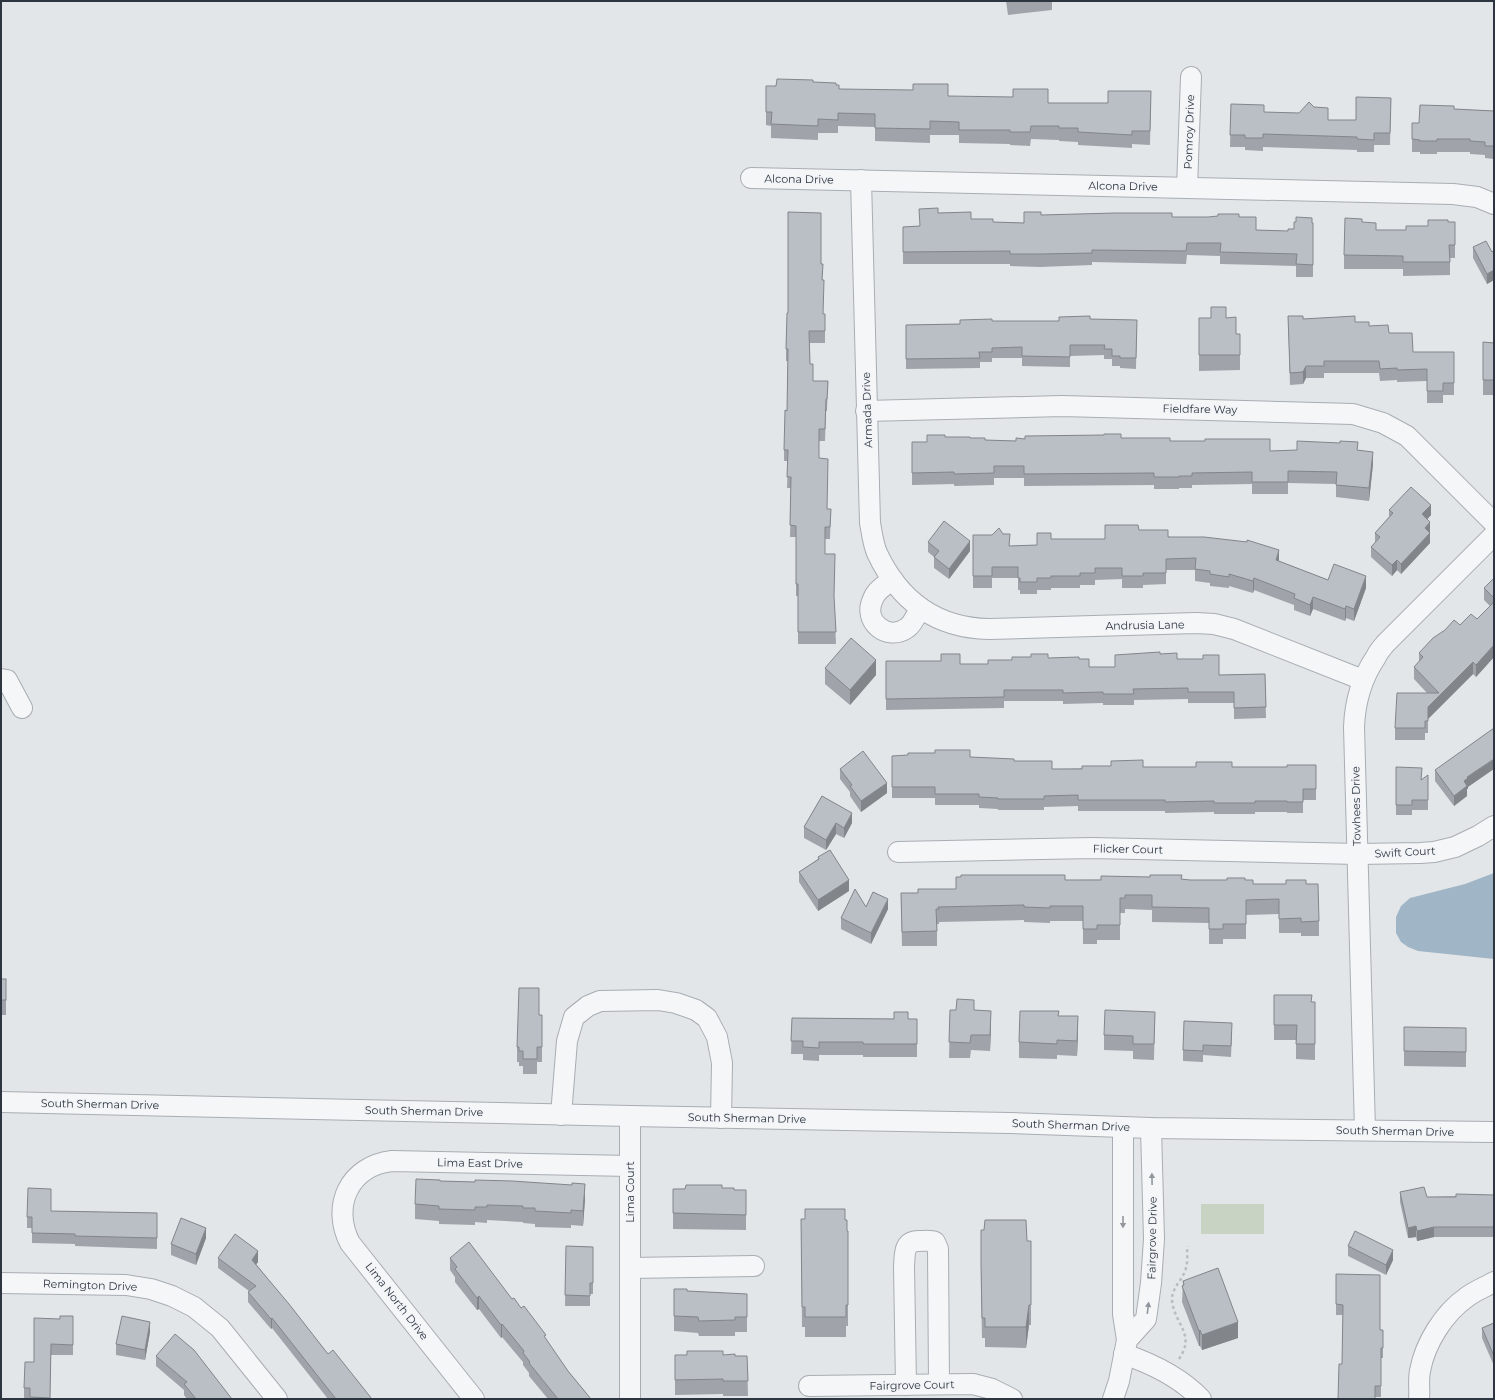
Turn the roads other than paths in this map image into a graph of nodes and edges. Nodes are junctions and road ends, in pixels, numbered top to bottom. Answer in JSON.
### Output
{"nodes":[{"id":1,"x":1190,"y":77,"type":"dead end"},
{"id":2,"x":751,"y":178,"type":"dead end"},
{"id":3,"x":861,"y":180,"type":"junction"},
{"id":4,"x":1188,"y":188,"type":"junction"},
{"id":5,"x":1494,"y":204,"type":"edge"},
{"id":6,"x":866,"y":410,"type":"junction"},
{"id":7,"x":1494,"y":523,"type":"edge"},
{"id":8,"x":1494,"y":535,"type":"edge"},
{"id":9,"x":893,"y":580,"type":"junction"},
{"id":10,"x":920,"y":608,"type":"junction"},
{"id":11,"x":1,"y":679,"type":"edge"},
{"id":12,"x":1363,"y":680,"type":"junction"},
{"id":13,"x":22,"y":708,"type":"dead end"},
{"id":14,"x":1494,"y":826,"type":"edge"},
{"id":15,"x":898,"y":852,"type":"dead end"},
{"id":16,"x":1358,"y":854,"type":"junction"},
{"id":17,"x":1,"y":1102,"type":"edge"},
{"id":18,"x":561,"y":1114,"type":"junction"},
{"id":19,"x":630,"y":1116,"type":"junction"},
{"id":20,"x":722,"y":1118,"type":"junction"},
{"id":21,"x":1123,"y":1127,"type":"junction"},
{"id":22,"x":1152,"y":1128,"type":"junction"},
{"id":23,"x":1365,"y":1130,"type":"junction"},
{"id":24,"x":1494,"y":1132,"type":"edge"},
{"id":25,"x":630,"y":1166,"type":"junction"},
{"id":26,"x":345,"y":1196,"type":"joint"},
{"id":27,"x":754,"y":1266,"type":"dead end"},
{"id":28,"x":630,"y":1268,"type":"junction"},
{"id":29,"x":1494,"y":1282,"type":"edge"},
{"id":30,"x":1,"y":1283,"type":"edge"},
{"id":31,"x":1126,"y":1347,"type":"junction"},
{"id":32,"x":906,"y":1384,"type":"junction"},
{"id":33,"x":939,"y":1384,"type":"junction"},
{"id":34,"x":809,"y":1386,"type":"dead end"},
{"id":35,"x":277,"y":1399,"type":"edge"},
{"id":36,"x":474,"y":1399,"type":"edge"},
{"id":37,"x":630,"y":1399,"type":"edge"},
{"id":38,"x":1012,"y":1399,"type":"edge"},
{"id":39,"x":1112,"y":1399,"type":"edge"},
{"id":40,"x":1201,"y":1399,"type":"edge"},
{"id":41,"x":1419,"y":1399,"type":"edge"}],
"edges":[{"from":1,"to":4,"type":"street","name":"Pomroy Drive"},
{"from":2,"to":3,"type":"street","name":"Alcona Drive"},
{"from":3,"to":4,"type":"street","name":"Alcona Drive"},
{"from":3,"to":6,"type":"street","name":"Armada Drive"},
{"from":4,"to":5,"type":"street","name":"Alcona Drive"},
{"from":6,"to":7,"type":"street","name":"Fieldfare Way"},
{"from":6,"to":9,"type":"street","name":"Armada Drive"},
{"from":8,"to":12,"type":"street","name":"Towhees Drive"},
{"from":9,"to":10,"type":"street","name":"Andrusia Lane"},
{"from":9,"to":10,"type":"street"},
{"from":10,"to":12,"type":"street","name":"Andrusia Lane"},
{"from":11,"to":13,"type":"street"},
{"from":12,"to":16,"type":"street","name":"Towhees Drive"},
{"from":14,"to":16,"type":"street","name":"Swift Court"},
{"from":15,"to":16,"type":"street","name":"Flicker Court"},
{"from":16,"to":23,"type":"street","name":"Towhees Drive"},
{"from":17,"to":18,"type":"street","name":"South Sherman Drive"},
{"from":18,"to":19,"type":"street","name":"South Sherman Drive"},
{"from":18,"to":20,"type":"street"},
{"from":19,"to":20,"type":"street","name":"South Sherman Drive"},
{"from":19,"to":25,"type":"street","name":"Lima Court"},
{"from":20,"to":21,"type":"street","name":"South Sherman Drive"},
{"from":21,"to":22,"type":"street","name":"South Sherman Drive"},
{"from":21,"to":31,"type":"street","name":"Fairgrove Drive","one_way":true},
{"from":22,"to":23,"type":"street","name":"South Sherman Drive"},
{"from":31,"to":22,"type":"street","name":"Fairgrove Drive","one_way":true},
{"from":23,"to":24,"type":"street","name":"South Sherman Drive"},
{"from":25,"to":26,"type":"street","name":"Lima East Drive"},
{"from":25,"to":28,"type":"street","name":"Lima Court"},
{"from":26,"to":36,"type":"street","name":"Lima North Drive"},
{"from":27,"to":28,"type":"street"},
{"from":28,"to":37,"type":"street","name":"Lima Court"},
{"from":29,"to":41,"type":"street"},
{"from":30,"to":35,"type":"street","name":"Remington Drive"},
{"from":31,"to":39,"type":"street","name":"Fairgrove Drive"},
{"from":31,"to":40,"type":"street"},
{"from":32,"to":33,"type":"street","name":"Fairgrove Court"},
{"from":32,"to":33,"type":"street"},
{"from":32,"to":34,"type":"street","name":"Fairgrove Court"},
{"from":33,"to":38,"type":"street","name":"Fairgrove Court"}]}
